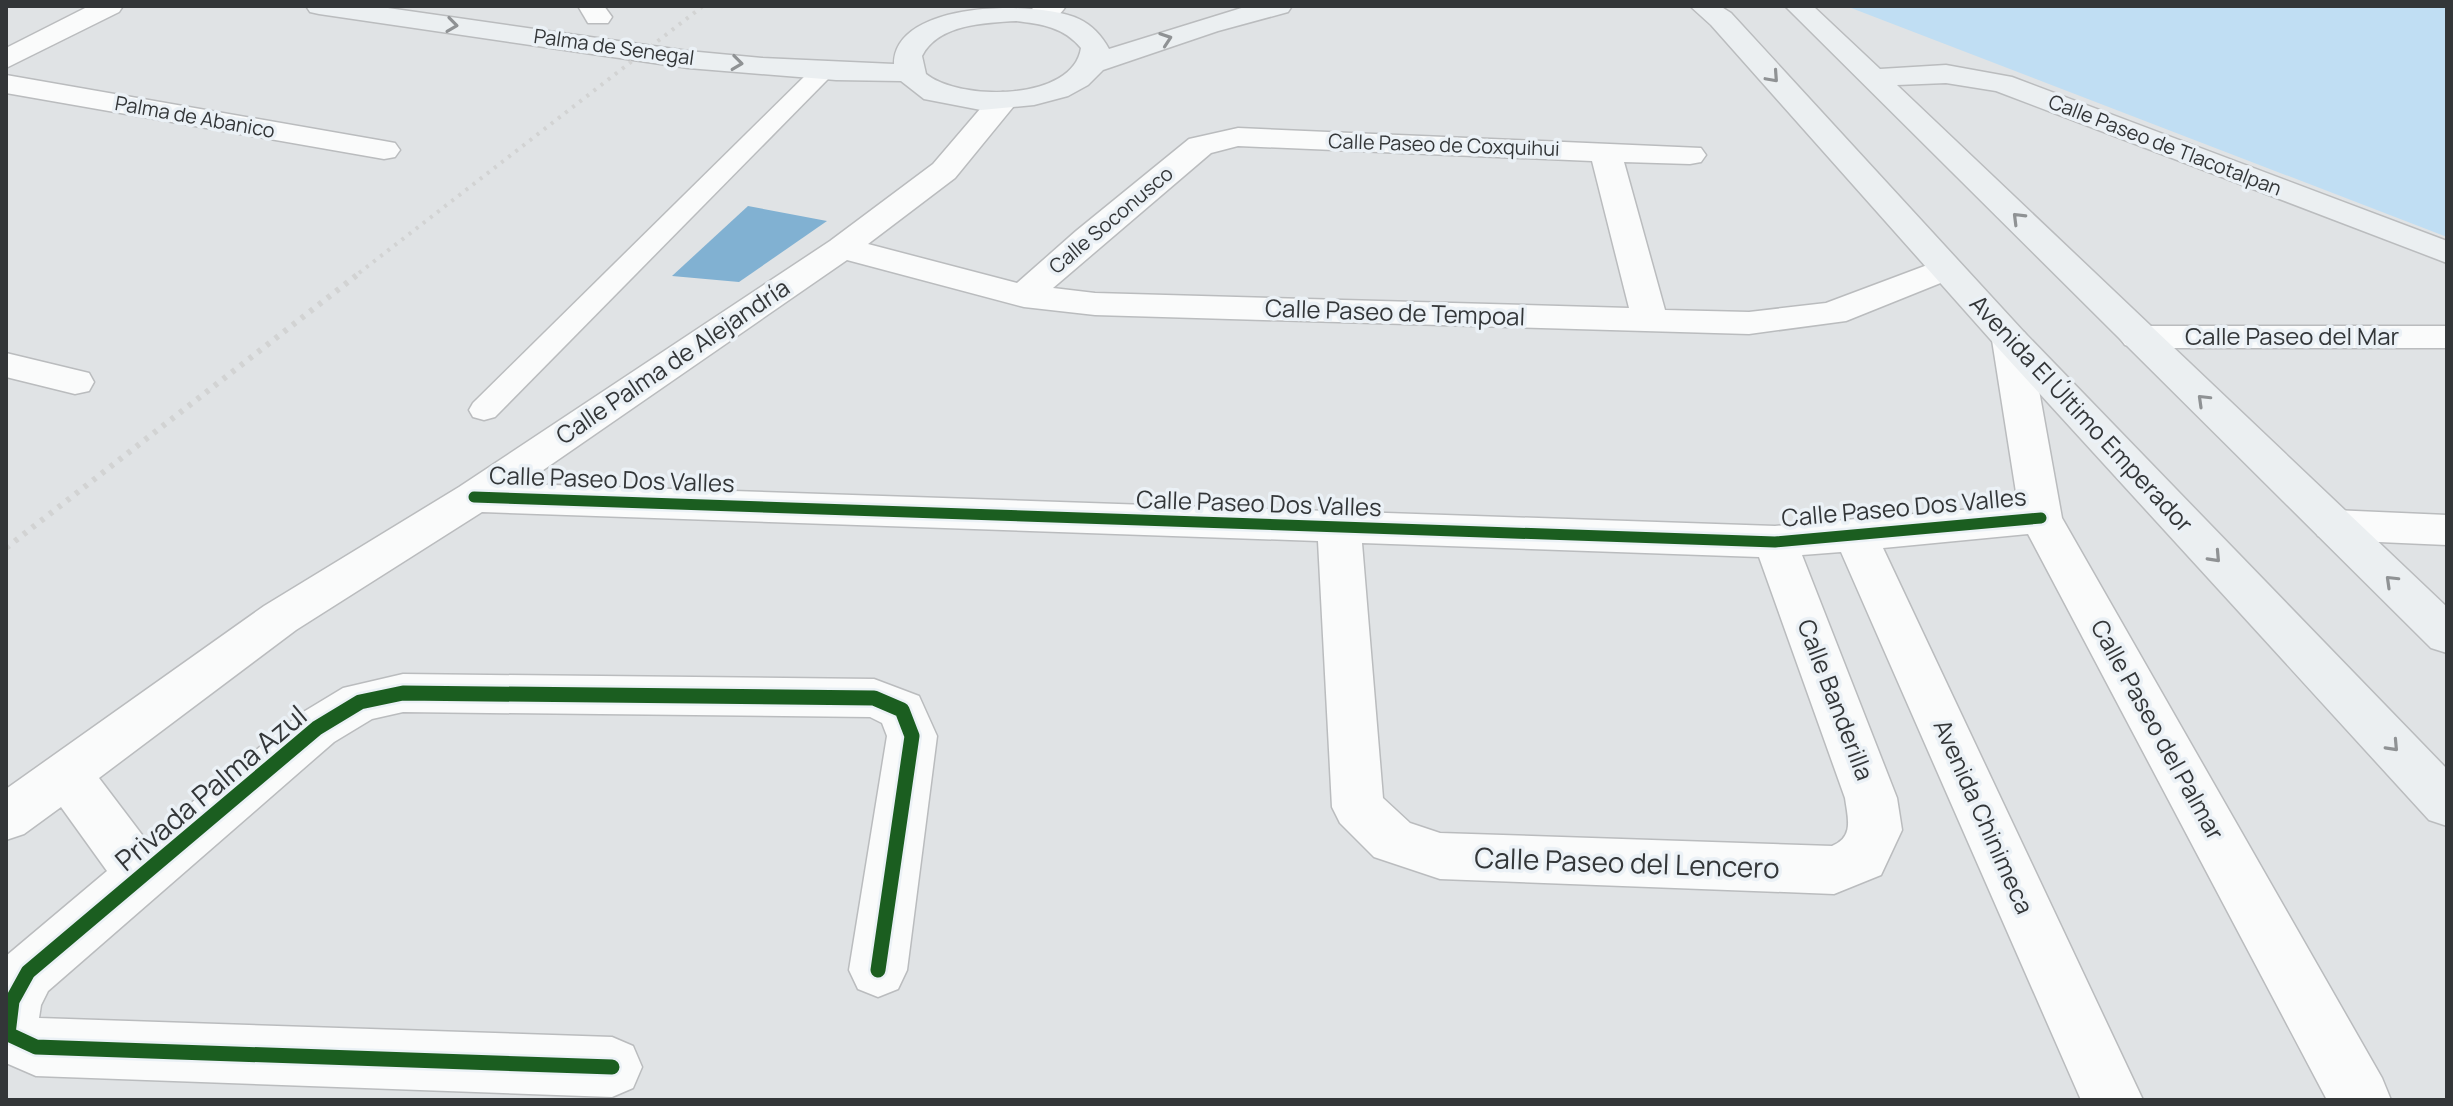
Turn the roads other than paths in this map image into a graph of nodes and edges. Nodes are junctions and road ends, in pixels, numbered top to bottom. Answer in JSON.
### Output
{"nodes":[{"id":1,"x":110,"y":6,"type":"edge"},
{"id":2,"x":319,"y":6,"type":"edge"},
{"id":3,"x":1279,"y":6,"type":"edge"},
{"id":4,"x":1806,"y":8,"type":"edge"},
{"id":5,"x":1046,"y":11,"type":"edge"},
{"id":6,"x":586,"y":12,"type":"edge"},
{"id":7,"x":1736,"y":14,"type":"edge"},
{"id":8,"x":628,"y":22,"type":"dead end"},
{"id":9,"x":1116,"y":25,"type":"dead end"},
{"id":10,"x":1087,"y":34,"type":"junction"},
{"id":11,"x":779,"y":41,"type":"dead end"},
{"id":12,"x":914,"y":42,"type":"junction"},
{"id":13,"x":6,"y":59,"type":"edge"},
{"id":14,"x":1092,"y":64,"type":"junction"},
{"id":15,"x":821,"y":73,"type":"junction"},
{"id":16,"x":910,"y":73,"type":"junction"},
{"id":17,"x":1875,"y":78,"type":"junction"},
{"id":18,"x":6,"y":84,"type":"edge"},
{"id":19,"x":1003,"y":101,"type":"junction"},
{"id":20,"x":1200,"y":146,"type":"joint"},
{"id":21,"x":384,"y":150,"type":"dead end"},
{"id":22,"x":1606,"y":152,"type":"junction"},
{"id":23,"x":1690,"y":155,"type":"dead end"},
{"id":24,"x":842,"y":248,"type":"junction"},
{"id":25,"x":2447,"y":253,"type":"edge"},
{"id":26,"x":1946,"y":269,"type":"junction"},
{"id":27,"x":1024,"y":296,"type":"junction"},
{"id":28,"x":1650,"y":320,"type":"junction"},
{"id":29,"x":2138,"y":337,"type":"junction"},
{"id":30,"x":2447,"y":337,"type":"edge"},
{"id":31,"x":2011,"y":340,"type":"junction"},
{"id":32,"x":6,"y":365,"type":"edge"},
{"id":33,"x":75,"y":382,"type":"dead end"},
{"id":34,"x":484,"y":410,"type":"dead end"},
{"id":35,"x":474,"y":497,"type":"junction"},
{"id":36,"x":2041,"y":518,"type":"junction"},
{"id":37,"x":2333,"y":525,"type":"junction"},
{"id":38,"x":1339,"y":529,"type":"junction"},
{"id":39,"x":2447,"y":530,"type":"edge"},
{"id":40,"x":1855,"y":535,"type":"junction"},
{"id":41,"x":1775,"y":542,"type":"junction"},
{"id":42,"x":2447,"y":635,"type":"edge"},
{"id":43,"x":66,"y":774,"type":"junction"},
{"id":44,"x":2447,"y":804,"type":"edge"},
{"id":45,"x":6,"y":818,"type":"edge"},
{"id":46,"x":1862,"y":858,"type":"joint"},
{"id":47,"x":142,"y":876,"type":"junction"},
{"id":48,"x":878,"y":970,"type":"dead end"},
{"id":49,"x":612,"y":1067,"type":"dead end"},
{"id":50,"x":2112,"y":1100,"type":"edge"},
{"id":51,"x":2360,"y":1100,"type":"edge"}],
"edges":[{"from":1,"to":13,"type":"street"},
{"from":2,"to":15,"type":"street","name":"Palma de Senegal","one_way":true},
{"from":14,"to":3,"type":"street","one_way":true},
{"from":4,"to":7,"type":"street"},
{"from":4,"to":17,"type":"street"},
{"from":5,"to":10,"type":"street"},
{"from":5,"to":12,"type":"street"},
{"from":6,"to":8,"type":"street","name":"Palma de Senegal"},
{"from":7,"to":26,"type":"street","name":"Avenida El Último Emperador","one_way":true},
{"from":9,"to":10,"type":"street"},
{"from":10,"to":14,"type":"street"},
{"from":11,"to":12,"type":"street"},
{"from":12,"to":16,"type":"street"},
{"from":14,"to":19,"type":"street"},
{"from":15,"to":16,"type":"street","name":"Palma de Senegal"},
{"from":15,"to":34,"type":"lane"},
{"from":16,"to":19,"type":"street"},
{"from":17,"to":25,"type":"street","name":"Calle Paseo de Tlacotalpan"},
{"from":29,"to":17,"type":"street","one_way":true},
{"from":18,"to":21,"type":"street","name":"Palma de Abanico"},
{"from":19,"to":24,"type":"street","name":"Calle Palma de Alejandría"},
{"from":20,"to":22,"type":"street","name":"Calle Paseo de Coxquihui"},
{"from":20,"to":27,"type":"street","name":"Calle Soconusco"},
{"from":22,"to":23,"type":"street","name":"Calle Paseo de Coxquihui"},
{"from":22,"to":28,"type":"street"},
{"from":24,"to":27,"type":"street","name":"Calle Paseo de Tempoal"},
{"from":24,"to":35,"type":"street","name":"Calle Palma de Alejandría"},
{"from":26,"to":28,"type":"street","name":"Calle Paseo de Tempoal"},
{"from":26,"to":31,"type":"street","name":"Avenida El Último Emperador"},
{"from":27,"to":28,"type":"street","name":"Calle Paseo de Tempoal"},
{"from":29,"to":30,"type":"street","name":"Calle Paseo del Mar"},
{"from":37,"to":29,"type":"street","one_way":true},
{"from":31,"to":36,"type":"street","name":"Calle Paseo del Palmar"},
{"from":31,"to":44,"type":"street","name":"Avenida El Último Emperador","one_way":true},
{"from":32,"to":33,"type":"street"},
{"from":35,"to":38,"type":"street","name":"Calle Paseo Dos Valles"},
{"from":35,"to":43,"type":"street","name":"Calle Palma de Alejandría"},
{"from":36,"to":40,"type":"street","name":"Calle Paseo Dos Valles"},
{"from":36,"to":51,"type":"street","name":"Calle Paseo del Palmar"},
{"from":37,"to":39,"type":"street"},
{"from":42,"to":37,"type":"street","one_way":true},
{"from":38,"to":41,"type":"street","name":"Calle Paseo Dos Valles"},
{"from":38,"to":46,"type":"street","name":"Calle Paseo del Lencero"},
{"from":40,"to":41,"type":"street","name":"Calle Paseo Dos Valles"},
{"from":40,"to":50,"type":"street","name":"Avenida Chinimeca"},
{"from":41,"to":46,"type":"street","name":"Calle Banderilla"},
{"from":43,"to":45,"type":"street","name":"Calle Palma de Alejandría"},
{"from":43,"to":47,"type":"street"},
{"from":47,"to":48,"type":"street","name":"Privada Palma Azul"},
{"from":47,"to":49,"type":"street","name":"Privada Palma Azul"}]}
